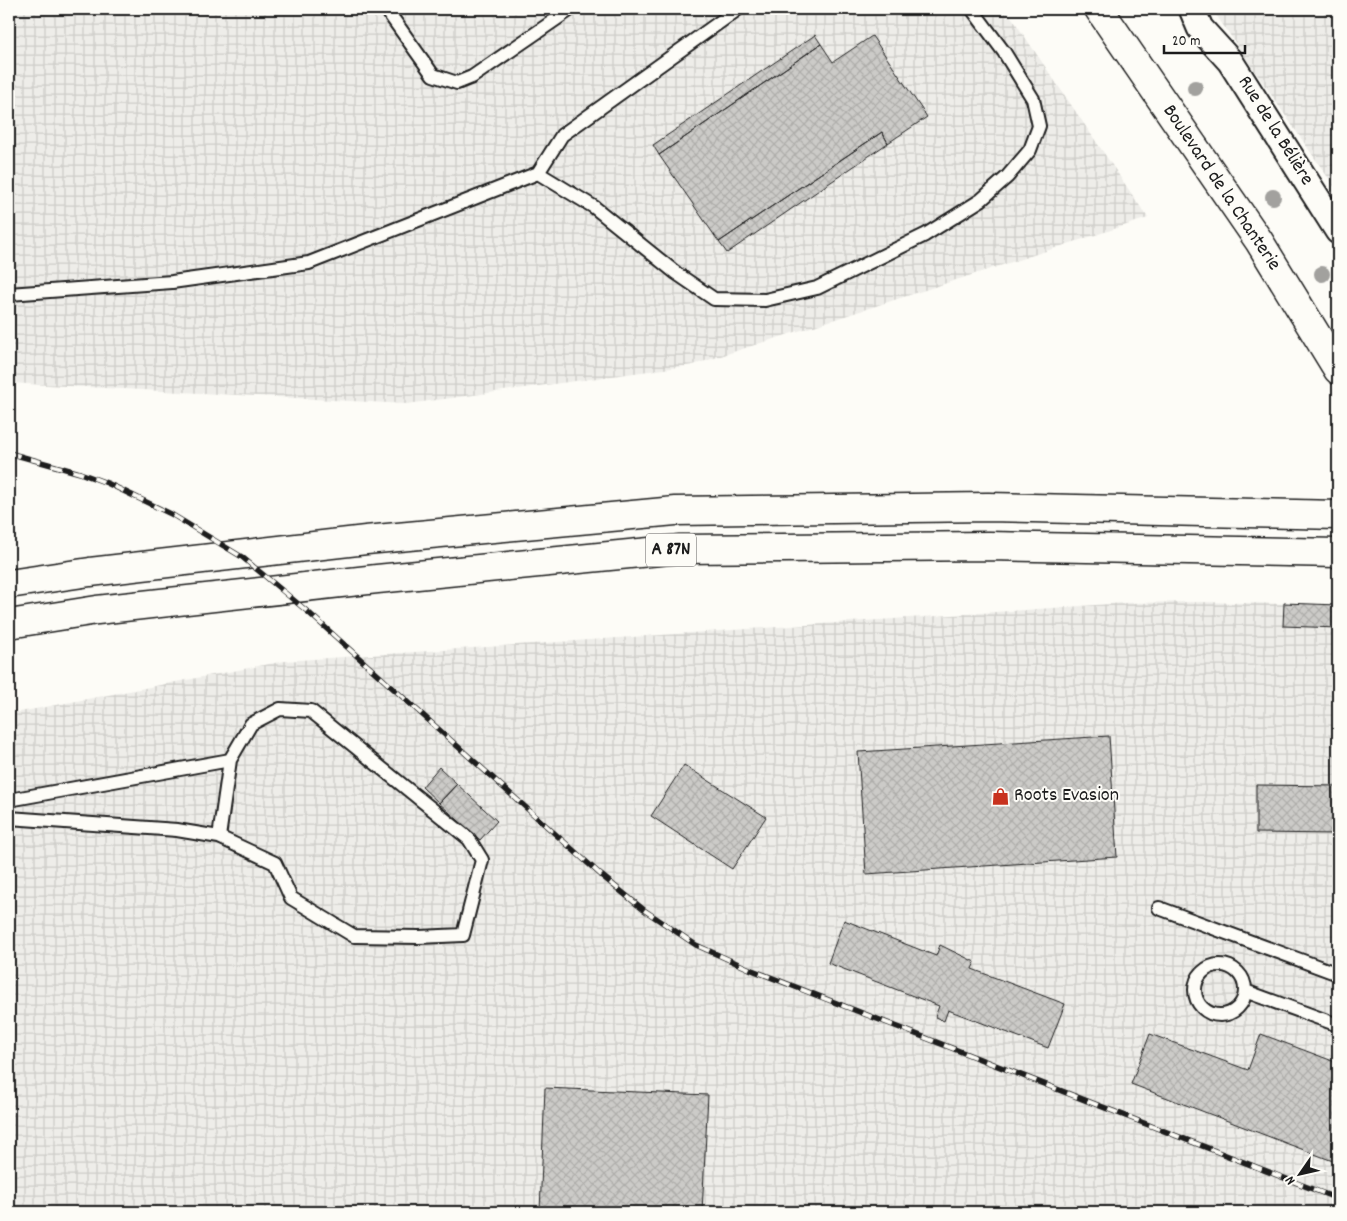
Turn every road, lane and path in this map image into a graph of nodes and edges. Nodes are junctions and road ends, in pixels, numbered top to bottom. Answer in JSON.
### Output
{"nodes":[{"id":1,"x":386,"y":9,"type":"edge"},
{"id":2,"x":571,"y":9,"type":"edge"},
{"id":3,"x":738,"y":9,"type":"edge"},
{"id":4,"x":972,"y":9,"type":"edge"},
{"id":5,"x":1099,"y":9,"type":"edge"},
{"id":6,"x":1192,"y":9,"type":"edge"},
{"id":7,"x":538,"y":173,"type":"junction"},
{"id":8,"x":1338,"y":231,"type":"edge"},
{"id":9,"x":9,"y":294,"type":"edge"},
{"id":10,"x":1338,"y":370,"type":"edge"},
{"id":11,"x":1338,"y":515,"type":"edge"},
{"id":12,"x":1338,"y":553,"type":"edge"},
{"id":13,"x":9,"y":584,"type":"edge"},
{"id":14,"x":9,"y":624,"type":"edge"},
{"id":15,"x":230,"y":760,"type":"junction"},
{"id":16,"x":9,"y":800,"type":"edge"},
{"id":17,"x":9,"y":818,"type":"edge"},
{"id":18,"x":219,"y":837,"type":"junction"},
{"id":19,"x":1159,"y":908,"type":"dead end"},
{"id":20,"x":1338,"y":974,"type":"edge"},
{"id":21,"x":1244,"y":992,"type":"dead end"},
{"id":22,"x":1338,"y":1025,"type":"edge"}],
"edges":[{"from":1,"to":2,"type":"lane"},
{"from":3,"to":7,"type":"lane"},
{"from":4,"to":7,"type":"lane"},
{"from":5,"to":10,"type":"main road","name":"Boulevard de la Chanterie"},
{"from":6,"to":8,"type":"street","name":"Rue de la Bélière"},
{"from":7,"to":9,"type":"lane"},
{"from":11,"to":13,"type":"main road","number":"A 87N"},
{"from":12,"to":14,"type":"main road","number":"A 87N"},
{"from":15,"to":16,"type":"lane"},
{"from":15,"to":18,"type":"lane"},
{"from":15,"to":18,"type":"lane"},
{"from":17,"to":18,"type":"lane"},
{"from":19,"to":20,"type":"lane"},
{"from":21,"to":22,"type":"lane"}]}
